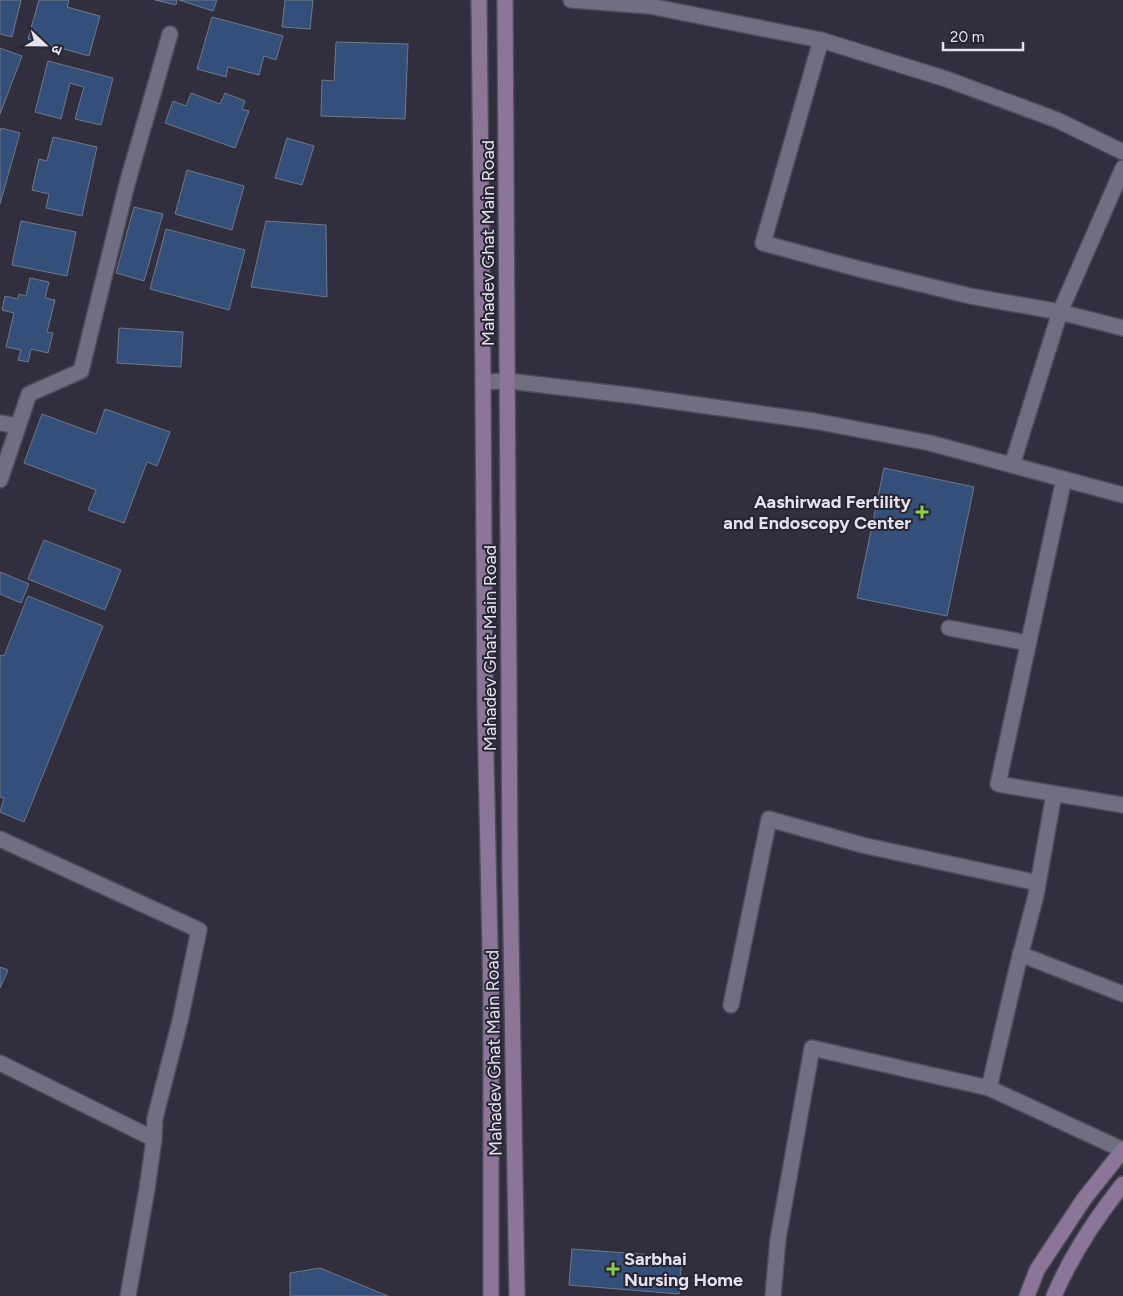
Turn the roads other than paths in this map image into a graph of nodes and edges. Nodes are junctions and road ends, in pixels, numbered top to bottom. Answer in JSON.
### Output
{"nodes":[{"id":1,"x":478,"y":0,"type":"edge"},
{"id":2,"x":506,"y":0,"type":"edge"},
{"id":3,"x":571,"y":0,"type":"edge"},
{"id":4,"x":170,"y":34,"type":"dead end"},
{"id":5,"x":821,"y":40,"type":"junction"},
{"id":6,"x":1123,"y":152,"type":"edge"},
{"id":7,"x":1123,"y":168,"type":"edge"},
{"id":8,"x":1060,"y":312,"type":"junction"},
{"id":9,"x":1123,"y":328,"type":"edge"},
{"id":10,"x":508,"y":381,"type":"junction"},
{"id":11,"x":484,"y":382,"type":"junction"},
{"id":12,"x":0,"y":423,"type":"edge"},
{"id":13,"x":18,"y":426,"type":"junction"},
{"id":14,"x":1012,"y":465,"type":"junction"},
{"id":15,"x":1064,"y":479,"type":"junction"},
{"id":16,"x":0,"y":480,"type":"edge"},
{"id":17,"x":1123,"y":495,"type":"edge"},
{"id":18,"x":950,"y":628,"type":"dead end"},
{"id":19,"x":1028,"y":643,"type":"junction"},
{"id":20,"x":1054,"y":794,"type":"junction"},
{"id":21,"x":1123,"y":805,"type":"edge"},
{"id":22,"x":0,"y":839,"type":"edge"},
{"id":23,"x":1038,"y":883,"type":"junction"},
{"id":24,"x":1020,"y":954,"type":"junction"},
{"id":25,"x":1123,"y":994,"type":"edge"},
{"id":26,"x":731,"y":1005,"type":"dead end"},
{"id":27,"x":0,"y":1063,"type":"edge"},
{"id":28,"x":989,"y":1088,"type":"junction"},
{"id":29,"x":154,"y":1139,"type":"junction"},
{"id":30,"x":1123,"y":1150,"type":"edge"},
{"id":31,"x":1123,"y":1184,"type":"edge"},
{"id":32,"x":128,"y":1296,"type":"edge"},
{"id":33,"x":491,"y":1296,"type":"edge"},
{"id":34,"x":517,"y":1296,"type":"edge"},
{"id":35,"x":773,"y":1296,"type":"edge"},
{"id":36,"x":1027,"y":1296,"type":"edge"},
{"id":37,"x":1054,"y":1296,"type":"edge"}],
"edges":[{"from":1,"to":11,"type":"street"},
{"from":2,"to":10,"type":"street","name":"Mahadev Ghat Main Road"},
{"from":3,"to":5,"type":"street"},
{"from":4,"to":13,"type":"street"},
{"from":5,"to":6,"type":"street"},
{"from":5,"to":8,"type":"street"},
{"from":7,"to":8,"type":"street"},
{"from":8,"to":9,"type":"street"},
{"from":8,"to":14,"type":"street"},
{"from":10,"to":11,"type":"street"},
{"from":10,"to":14,"type":"street"},
{"from":10,"to":34,"type":"street","name":"Mahadev Ghat Main Road"},
{"from":11,"to":33,"type":"street"},
{"from":12,"to":13,"type":"street"},
{"from":13,"to":16,"type":"street"},
{"from":14,"to":15,"type":"street"},
{"from":15,"to":17,"type":"street"},
{"from":15,"to":19,"type":"street"},
{"from":18,"to":19,"type":"street"},
{"from":19,"to":20,"type":"street"},
{"from":20,"to":21,"type":"street"},
{"from":20,"to":23,"type":"street"},
{"from":22,"to":29,"type":"street"},
{"from":23,"to":24,"type":"street"},
{"from":23,"to":26,"type":"street"},
{"from":24,"to":25,"type":"street"},
{"from":24,"to":28,"type":"street"},
{"from":27,"to":29,"type":"street"},
{"from":28,"to":30,"type":"street"},
{"from":28,"to":35,"type":"street"},
{"from":29,"to":32,"type":"street"},
{"from":30,"to":36,"type":"street"},
{"from":31,"to":37,"type":"street"}]}
